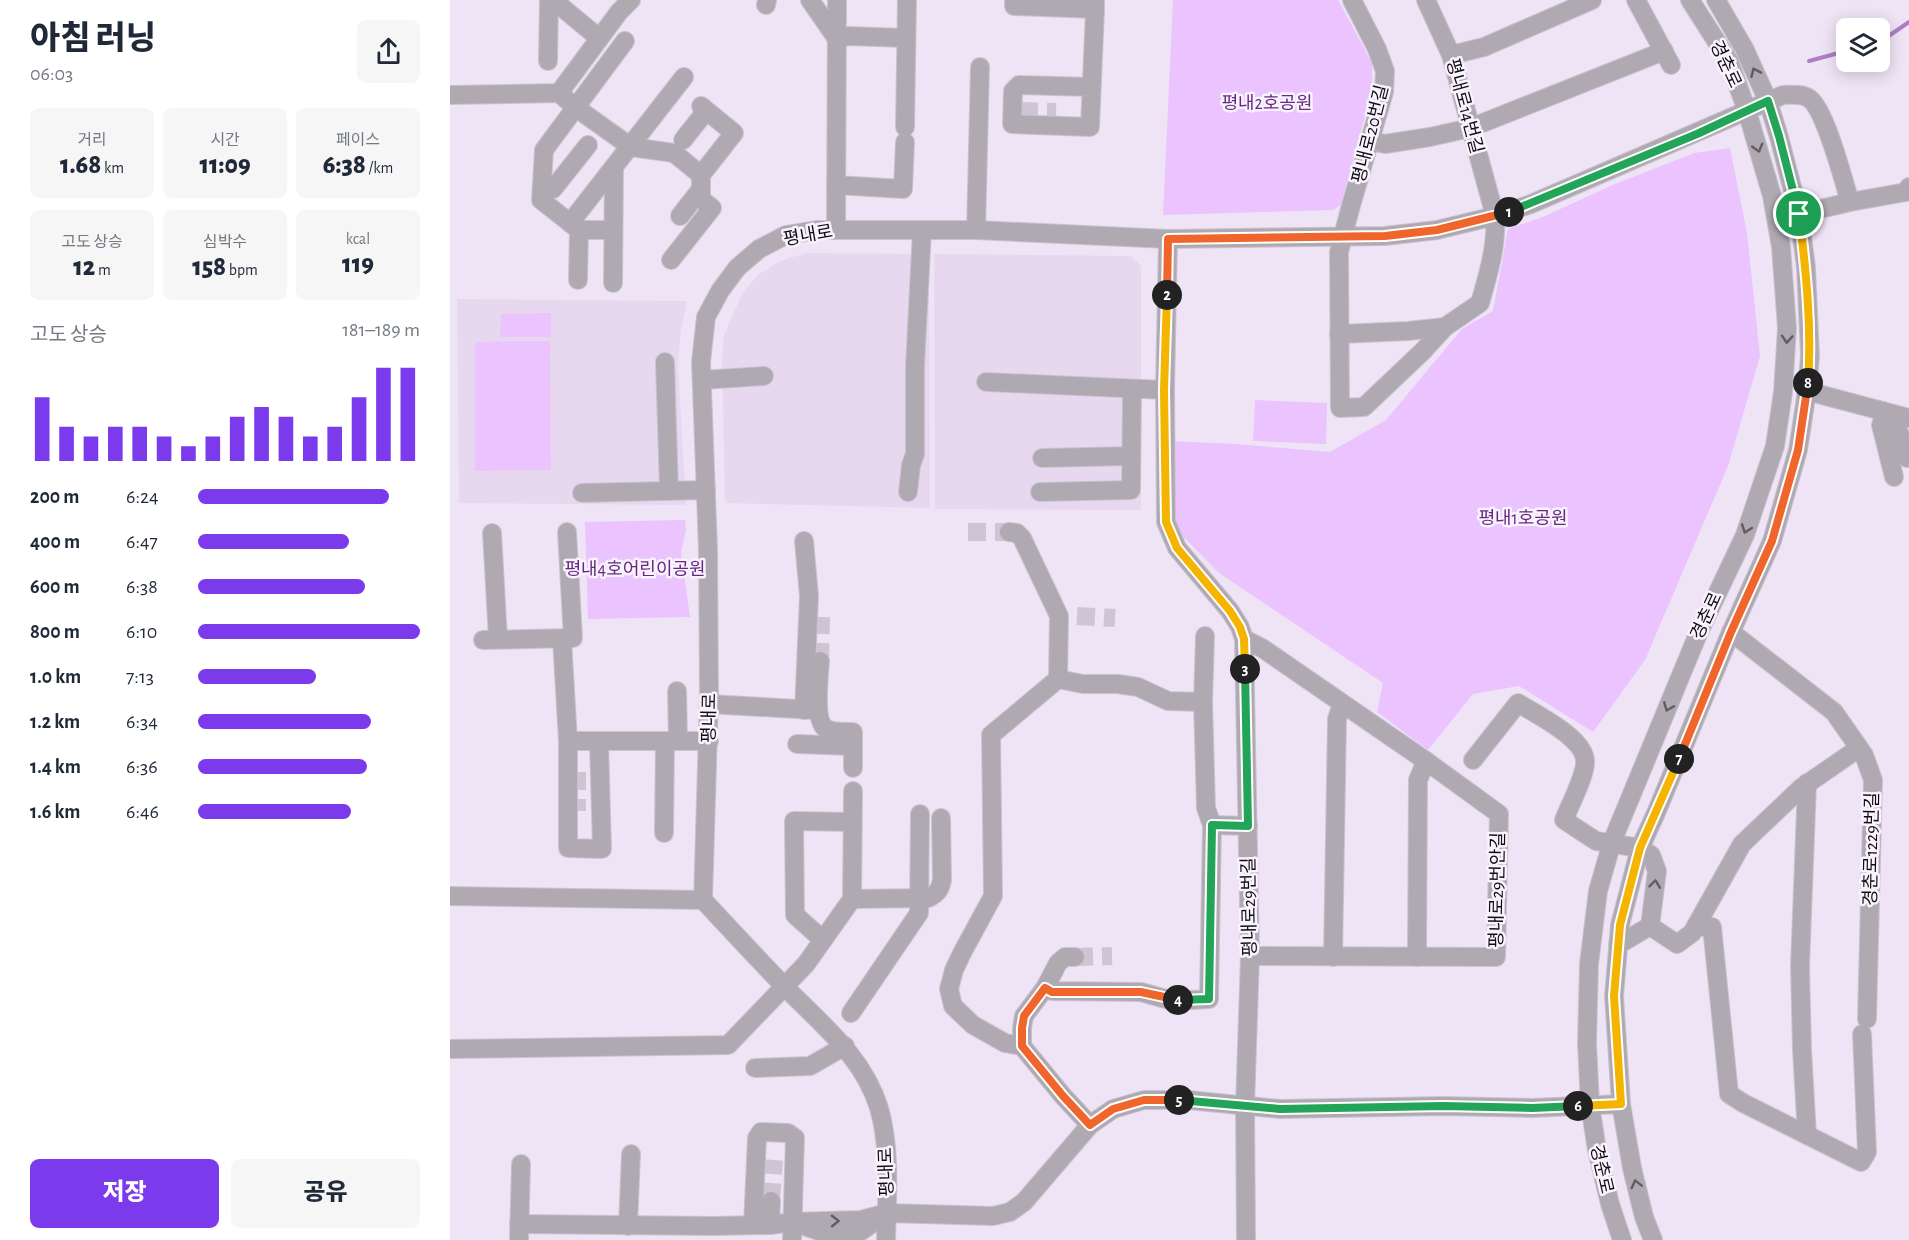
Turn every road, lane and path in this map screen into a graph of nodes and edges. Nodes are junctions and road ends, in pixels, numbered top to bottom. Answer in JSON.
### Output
{"nodes":[{"id":1,"x":551,"y":0,"type":"edge"},
{"id":2,"x":631,"y":0,"type":"edge"},
{"id":3,"x":810,"y":0,"type":"edge"},
{"id":4,"x":837,"y":0,"type":"edge"},
{"id":5,"x":907,"y":0,"type":"edge"},
{"id":6,"x":1014,"y":0,"type":"edge"},
{"id":7,"x":1352,"y":0,"type":"edge"},
{"id":8,"x":1426,"y":0,"type":"edge"},
{"id":9,"x":1592,"y":0,"type":"edge"},
{"id":10,"x":1636,"y":0,"type":"edge"},
{"id":11,"x":1690,"y":0,"type":"edge"},
{"id":12,"x":1716,"y":0,"type":"edge"},
{"id":13,"x":1095,"y":4,"type":"edge"},
{"id":14,"x":599,"y":38,"type":"junction"},
{"id":15,"x":906,"y":38,"type":"junction"},
{"id":16,"x":837,"y":39,"type":"junction"},
{"id":17,"x":625,"y":41,"type":"dead end"},
{"id":18,"x":1451,"y":55,"type":"junction"},
{"id":19,"x":548,"y":61,"type":"dead end"},
{"id":20,"x":980,"y":67,"type":"dead end"},
{"id":21,"x":684,"y":77,"type":"dead end"},
{"id":22,"x":1091,"y":87,"type":"junction"},
{"id":23,"x":980,"y":89,"type":"junction"},
{"id":24,"x":1013,"y":91,"type":"junction"},
{"id":25,"x":559,"y":93,"type":"junction"},
{"id":26,"x":450,"y":95,"type":"edge"},
{"id":27,"x":1768,"y":101,"type":"junction"},
{"id":28,"x":575,"y":107,"type":"junction"},
{"id":29,"x":1747,"y":111,"type":"junction"},
{"id":30,"x":1470,"y":128,"type":"junction"},
{"id":31,"x":683,"y":140,"type":"dead end"},
{"id":32,"x":1371,"y":141,"type":"junction"},
{"id":33,"x":588,"y":145,"type":"dead end"},
{"id":34,"x":631,"y":147,"type":"junction"},
{"id":35,"x":614,"y":168,"type":"junction"},
{"id":36,"x":701,"y":182,"type":"junction"},
{"id":37,"x":836,"y":185,"type":"junction"},
{"id":38,"x":1908,"y":190,"type":"edge"},
{"id":39,"x":542,"y":191,"type":"junction"},
{"id":40,"x":1850,"y":202,"type":"junction"},
{"id":41,"x":1799,"y":214,"type":"junction"},
{"id":42,"x":680,"y":216,"type":"dead end"},
{"id":43,"x":1495,"y":216,"type":"junction"},
{"id":44,"x":575,"y":227,"type":"junction"},
{"id":45,"x":836,"y":229,"type":"junction"},
{"id":46,"x":613,"y":230,"type":"junction"},
{"id":47,"x":921,"y":230,"type":"junction"},
{"id":48,"x":976,"y":230,"type":"junction"},
{"id":49,"x":1344,"y":238,"type":"junction"},
{"id":50,"x":1168,"y":239,"type":"junction"},
{"id":51,"x":671,"y":260,"type":"dead end"},
{"id":52,"x":578,"y":280,"type":"dead end"},
{"id":53,"x":613,"y":283,"type":"dead end"},
{"id":54,"x":1445,"y":327,"type":"junction"},
{"id":55,"x":1339,"y":334,"type":"junction"},
{"id":56,"x":665,"y":362,"type":"dead end"},
{"id":57,"x":764,"y":376,"type":"dead end"},
{"id":58,"x":702,"y":380,"type":"junction"},
{"id":59,"x":986,"y":382,"type":"dead end"},
{"id":60,"x":1132,"y":389,"type":"junction"},
{"id":61,"x":1164,"y":390,"type":"junction"},
{"id":62,"x":1807,"y":391,"type":"junction"},
{"id":63,"x":1882,"y":411,"type":"junction"},
{"id":64,"x":1909,"y":418,"type":"edge"},
{"id":65,"x":1131,"y":456,"type":"junction"},
{"id":66,"x":1042,"y":458,"type":"dead end"},
{"id":67,"x":1907,"y":458,"type":"dead end"},
{"id":68,"x":1894,"y":477,"type":"dead end"},
{"id":69,"x":706,"y":490,"type":"junction"},
{"id":70,"x":669,"y":491,"type":"junction"},
{"id":71,"x":908,"y":492,"type":"dead end"},
{"id":72,"x":1040,"y":492,"type":"dead end"},
{"id":73,"x":582,"y":493,"type":"dead end"},
{"id":74,"x":567,"y":532,"type":"dead end"},
{"id":75,"x":1009,"y":532,"type":"tunnel mouth"},
{"id":76,"x":492,"y":533,"type":"dead end"},
{"id":77,"x":804,"y":541,"type":"dead end"},
{"id":78,"x":1731,"y":632,"type":"junction"},
{"id":79,"x":1205,"y":636,"type":"dead end"},
{"id":80,"x":562,"y":639,"type":"junction"},
{"id":81,"x":1244,"y":639,"type":"junction"},
{"id":82,"x":820,"y":661,"type":"tunnel mouth"},
{"id":83,"x":1059,"y":679,"type":"junction"},
{"id":84,"x":677,"y":691,"type":"dead end"},
{"id":85,"x":1203,"y":702,"type":"junction"},
{"id":86,"x":709,"y":704,"type":"junction"},
{"id":87,"x":1342,"y":704,"type":"junction"},
{"id":88,"x":811,"y":710,"type":"junction"},
{"id":89,"x":572,"y":741,"type":"junction"},
{"id":90,"x":671,"y":741,"type":"junction"},
{"id":91,"x":709,"y":741,"type":"junction"},
{"id":92,"x":599,"y":742,"type":"junction"},
{"id":93,"x":797,"y":744,"type":"dead end"},
{"id":94,"x":853,"y":746,"type":"junction"},
{"id":95,"x":1859,"y":748,"type":"junction"},
{"id":96,"x":1473,"y":760,"type":"dead end"},
{"id":97,"x":577,"y":761,"type":"tunnel mouth"},
{"id":98,"x":1426,"y":761,"type":"junction"},
{"id":99,"x":853,"y":768,"type":"dead end"},
{"id":100,"x":1807,"y":783,"type":"junction"},
{"id":101,"x":853,"y":791,"type":"dead end"},
{"id":102,"x":920,"y":814,"type":"dead end"},
{"id":103,"x":941,"y":818,"type":"dead end"},
{"id":104,"x":852,"y":822,"type":"junction"},
{"id":105,"x":1212,"y":825,"type":"junction"},
{"id":106,"x":1248,"y":826,"type":"junction"},
{"id":107,"x":664,"y":833,"type":"dead end"},
{"id":108,"x":1612,"y":842,"type":"junction"},
{"id":109,"x":1640,"y":848,"type":"junction"},
{"id":110,"x":450,"y":896,"type":"edge"},
{"id":111,"x":920,"y":898,"type":"junction"},
{"id":112,"x":852,"y":899,"type":"junction"},
{"id":113,"x":703,"y":900,"type":"junction"},
{"id":114,"x":1650,"y":926,"type":"junction"},
{"id":115,"x":1696,"y":927,"type":"junction"},
{"id":116,"x":823,"y":940,"type":"junction"},
{"id":117,"x":1617,"y":945,"type":"junction"},
{"id":118,"x":1250,"y":956,"type":"junction"},
{"id":119,"x":1075,"y":957,"type":"tunnel mouth"},
{"id":120,"x":1333,"y":957,"type":"junction"},
{"id":121,"x":1417,"y":957,"type":"junction"},
{"id":122,"x":784,"y":986,"type":"junction"},
{"id":123,"x":1045,"y":988,"type":"junction"},
{"id":124,"x":851,"y":1013,"type":"dead end"},
{"id":125,"x":845,"y":1046,"type":"junction"},
{"id":126,"x":1022,"y":1046,"type":"junction"},
{"id":127,"x":450,"y":1049,"type":"edge"},
{"id":128,"x":755,"y":1068,"type":"dead end"},
{"id":129,"x":1621,"y":1104,"type":"junction"},
{"id":130,"x":1590,"y":1105,"type":"junction"},
{"id":131,"x":1245,"y":1106,"type":"junction"},
{"id":132,"x":1090,"y":1125,"type":"junction"},
{"id":133,"x":1807,"y":1135,"type":"junction"},
{"id":134,"x":631,"y":1154,"type":"dead end"},
{"id":135,"x":521,"y":1164,"type":"dead end"},
{"id":136,"x":771,"y":1201,"type":"tunnel mouth"},
{"id":137,"x":887,"y":1214,"type":"junction"},
{"id":138,"x":762,"y":1225,"type":"junction"},
{"id":139,"x":628,"y":1226,"type":"junction"},
{"id":140,"x":793,"y":1231,"type":"edge"},
{"id":141,"x":519,"y":1232,"type":"edge"},
{"id":142,"x":552,"y":1233,"type":"edge"},
{"id":143,"x":589,"y":1233,"type":"edge"},
{"id":144,"x":712,"y":1233,"type":"edge"},
{"id":145,"x":886,"y":1240,"type":"edge"},
{"id":146,"x":1246,"y":1240,"type":"edge"},
{"id":147,"x":1622,"y":1240,"type":"edge"},
{"id":148,"x":1653,"y":1240,"type":"edge"}],
"edges":[{"from":1,"to":14,"type":"street"},
{"from":1,"to":19,"type":"street"},
{"from":2,"to":14,"type":"street"},
{"from":3,"to":16,"type":"street"},
{"from":4,"to":16,"type":"street"},
{"from":5,"to":15,"type":"street"},
{"from":6,"to":13,"type":"street"},
{"from":7,"to":32,"type":"street","name":"평내로20번길"},
{"from":8,"to":18,"type":"street","name":"평내로14번길"},
{"from":9,"to":18,"type":"street"},
{"from":10,"to":30,"type":"street"},
{"from":11,"to":29,"type":"street","name":"경춘로"},
{"from":27,"to":12,"type":"street","name":"경춘로","one_way":true},
{"from":13,"to":22,"type":"street"},
{"from":14,"to":25,"type":"street"},
{"from":15,"to":16,"type":"street"},
{"from":15,"to":37,"type":"street"},
{"from":16,"to":37,"type":"street"},
{"from":17,"to":28,"type":"street"},
{"from":18,"to":30,"type":"street","name":"평내로14번길"},
{"from":20,"to":23,"type":"street"},
{"from":21,"to":34,"type":"street"},
{"from":22,"to":24,"type":"street"},
{"from":22,"to":24,"type":"street"},
{"from":23,"to":24,"type":"street"},
{"from":23,"to":48,"type":"street"},
{"from":25,"to":26,"type":"street"},
{"from":25,"to":28,"type":"street"},
{"from":27,"to":29,"type":"street","name":"평내로"},
{"from":27,"to":40,"type":"street","name":"평내로"},
{"from":27,"to":41,"type":"street","name":"경춘로"},
{"from":28,"to":34,"type":"street"},
{"from":28,"to":39,"type":"street"},
{"from":29,"to":43,"type":"street","name":"평내로"},
{"from":29,"to":108,"type":"street","name":"경춘로","one_way":true},
{"from":30,"to":32,"type":"street"},
{"from":30,"to":43,"type":"street","name":"평내로14번길"},
{"from":31,"to":36,"type":"street"},
{"from":32,"to":49,"type":"street","name":"평내로20번길"},
{"from":33,"to":39,"type":"street"},
{"from":34,"to":35,"type":"street"},
{"from":34,"to":36,"type":"street"},
{"from":35,"to":44,"type":"street"},
{"from":35,"to":46,"type":"street"},
{"from":36,"to":42,"type":"street"},
{"from":36,"to":51,"type":"street"},
{"from":37,"to":45,"type":"street"},
{"from":38,"to":40,"type":"street"},
{"from":39,"to":44,"type":"street"},
{"from":40,"to":41,"type":"street"},
{"from":41,"to":62,"type":"street","name":"경춘로"},
{"from":43,"to":49,"type":"street","name":"평내로"},
{"from":43,"to":54,"type":"street","name":"평내로14번길"},
{"from":44,"to":46,"type":"street"},
{"from":44,"to":52,"type":"street"},
{"from":45,"to":47,"type":"street","name":"평내로"},
{"from":45,"to":58,"type":"street","name":"평내로"},
{"from":46,"to":53,"type":"street"},
{"from":47,"to":48,"type":"street","name":"평내로"},
{"from":47,"to":71,"type":"street"},
{"from":48,"to":50,"type":"street","name":"평내로"},
{"from":49,"to":50,"type":"street","name":"평내로"},
{"from":49,"to":55,"type":"street","name":"평내로20번길"},
{"from":50,"to":61,"type":"street","name":"평내로29번길"},
{"from":54,"to":55,"type":"street"},
{"from":54,"to":55,"type":"street","name":"평내로20번길"},
{"from":56,"to":70,"type":"street"},
{"from":57,"to":58,"type":"street"},
{"from":58,"to":69,"type":"street","name":"평내로"},
{"from":59,"to":60,"type":"street"},
{"from":60,"to":61,"type":"street"},
{"from":60,"to":65,"type":"street"},
{"from":61,"to":81,"type":"street","name":"평내로29번길"},
{"from":62,"to":63,"type":"street"},
{"from":62,"to":78,"type":"street","name":"경춘로"},
{"from":63,"to":64,"type":"street"},
{"from":63,"to":67,"type":"street"},
{"from":63,"to":68,"type":"street"},
{"from":65,"to":66,"type":"street"},
{"from":65,"to":72,"type":"street"},
{"from":69,"to":70,"type":"street"},
{"from":69,"to":86,"type":"street","name":"평내로"},
{"from":70,"to":73,"type":"street"},
{"from":74,"to":80,"type":"street"},
{"from":75,"to":83,"type":"street"},
{"from":76,"to":80,"type":"street"},
{"from":77,"to":88,"type":"street"},
{"from":78,"to":95,"type":"street","name":"경춘로1229번길"},
{"from":78,"to":109,"type":"street","name":"경춘로"},
{"from":79,"to":85,"type":"street"},
{"from":80,"to":89,"type":"street"},
{"from":81,"to":87,"type":"street","name":"평내로29번안길"},
{"from":81,"to":106,"type":"street","name":"평내로29번길"},
{"from":82,"to":88,"type":"street"},
{"from":83,"to":85,"type":"street"},
{"from":83,"to":126,"type":"street"},
{"from":84,"to":90,"type":"street"},
{"from":85,"to":105,"type":"street"},
{"from":86,"to":88,"type":"street"},
{"from":86,"to":91,"type":"street","name":"평내로"},
{"from":87,"to":98,"type":"street","name":"평내로29번안길"},
{"from":87,"to":120,"type":"street"},
{"from":88,"to":94,"type":"street"},
{"from":89,"to":92,"type":"street"},
{"from":89,"to":92,"type":"street"},
{"from":89,"to":97,"type":"street"},
{"from":90,"to":91,"type":"street"},
{"from":90,"to":92,"type":"street"},
{"from":90,"to":107,"type":"street"},
{"from":91,"to":113,"type":"street","name":"평내로"},
{"from":93,"to":94,"type":"street"},
{"from":94,"to":99,"type":"street"},
{"from":95,"to":100,"type":"street"},
{"from":95,"to":133,"type":"street","name":"경춘로1229번길"},
{"from":96,"to":108,"type":"street"},
{"from":98,"to":121,"type":"street"},
{"from":98,"to":121,"type":"street","name":"평내로29번안길"},
{"from":100,"to":115,"type":"street"},
{"from":100,"to":133,"type":"street"},
{"from":101,"to":104,"type":"street"},
{"from":102,"to":111,"type":"street"},
{"from":103,"to":111,"type":"street"},
{"from":104,"to":112,"type":"street"},
{"from":104,"to":116,"type":"street"},
{"from":105,"to":106,"type":"street"},
{"from":105,"to":123,"type":"street"},
{"from":106,"to":118,"type":"street","name":"평내로29번길"},
{"from":108,"to":109,"type":"street"},
{"from":108,"to":130,"type":"street","name":"경춘로"},
{"from":114,"to":109,"type":"street","one_way":true},
{"from":109,"to":117,"type":"street","name":"경춘로"},
{"from":110,"to":113,"type":"street"},
{"from":111,"to":112,"type":"street"},
{"from":111,"to":124,"type":"street"},
{"from":112,"to":116,"type":"street"},
{"from":113,"to":122,"type":"street","name":"평내로"},
{"from":114,"to":115,"type":"street"},
{"from":114,"to":117,"type":"street"},
{"from":115,"to":133,"type":"street"},
{"from":116,"to":122,"type":"street"},
{"from":117,"to":129,"type":"street","name":"경춘로"},
{"from":118,"to":120,"type":"street","name":"평내로29번안길"},
{"from":118,"to":131,"type":"street","name":"평내로29번길"},
{"from":119,"to":123,"type":"street"},
{"from":120,"to":121,"type":"street","name":"평내로29번안길"},
{"from":122,"to":125,"type":"street","name":"평내로"},
{"from":122,"to":127,"type":"street"},
{"from":123,"to":126,"type":"street"},
{"from":125,"to":128,"type":"street"},
{"from":125,"to":137,"type":"street","name":"평내로"},
{"from":126,"to":132,"type":"street"},
{"from":129,"to":130,"type":"street"},
{"from":148,"to":129,"type":"street","name":"경춘로","one_way":true},
{"from":130,"to":131,"type":"street"},
{"from":130,"to":147,"type":"street","name":"경춘로"},
{"from":131,"to":132,"type":"street"},
{"from":131,"to":146,"type":"street","name":"평내로29번길"},
{"from":132,"to":137,"type":"street"},
{"from":134,"to":139,"type":"street"},
{"from":135,"to":141,"type":"street"},
{"from":136,"to":138,"type":"street"},
{"from":137,"to":140,"type":"street"},
{"from":137,"to":145,"type":"street","name":"평내로"},
{"from":138,"to":140,"type":"street"},
{"from":138,"to":140,"type":"street"},
{"from":138,"to":144,"type":"street"},
{"from":139,"to":143,"type":"street"},
{"from":139,"to":144,"type":"street"},
{"from":141,"to":142,"type":"street"},
{"from":142,"to":143,"type":"street"}]}
